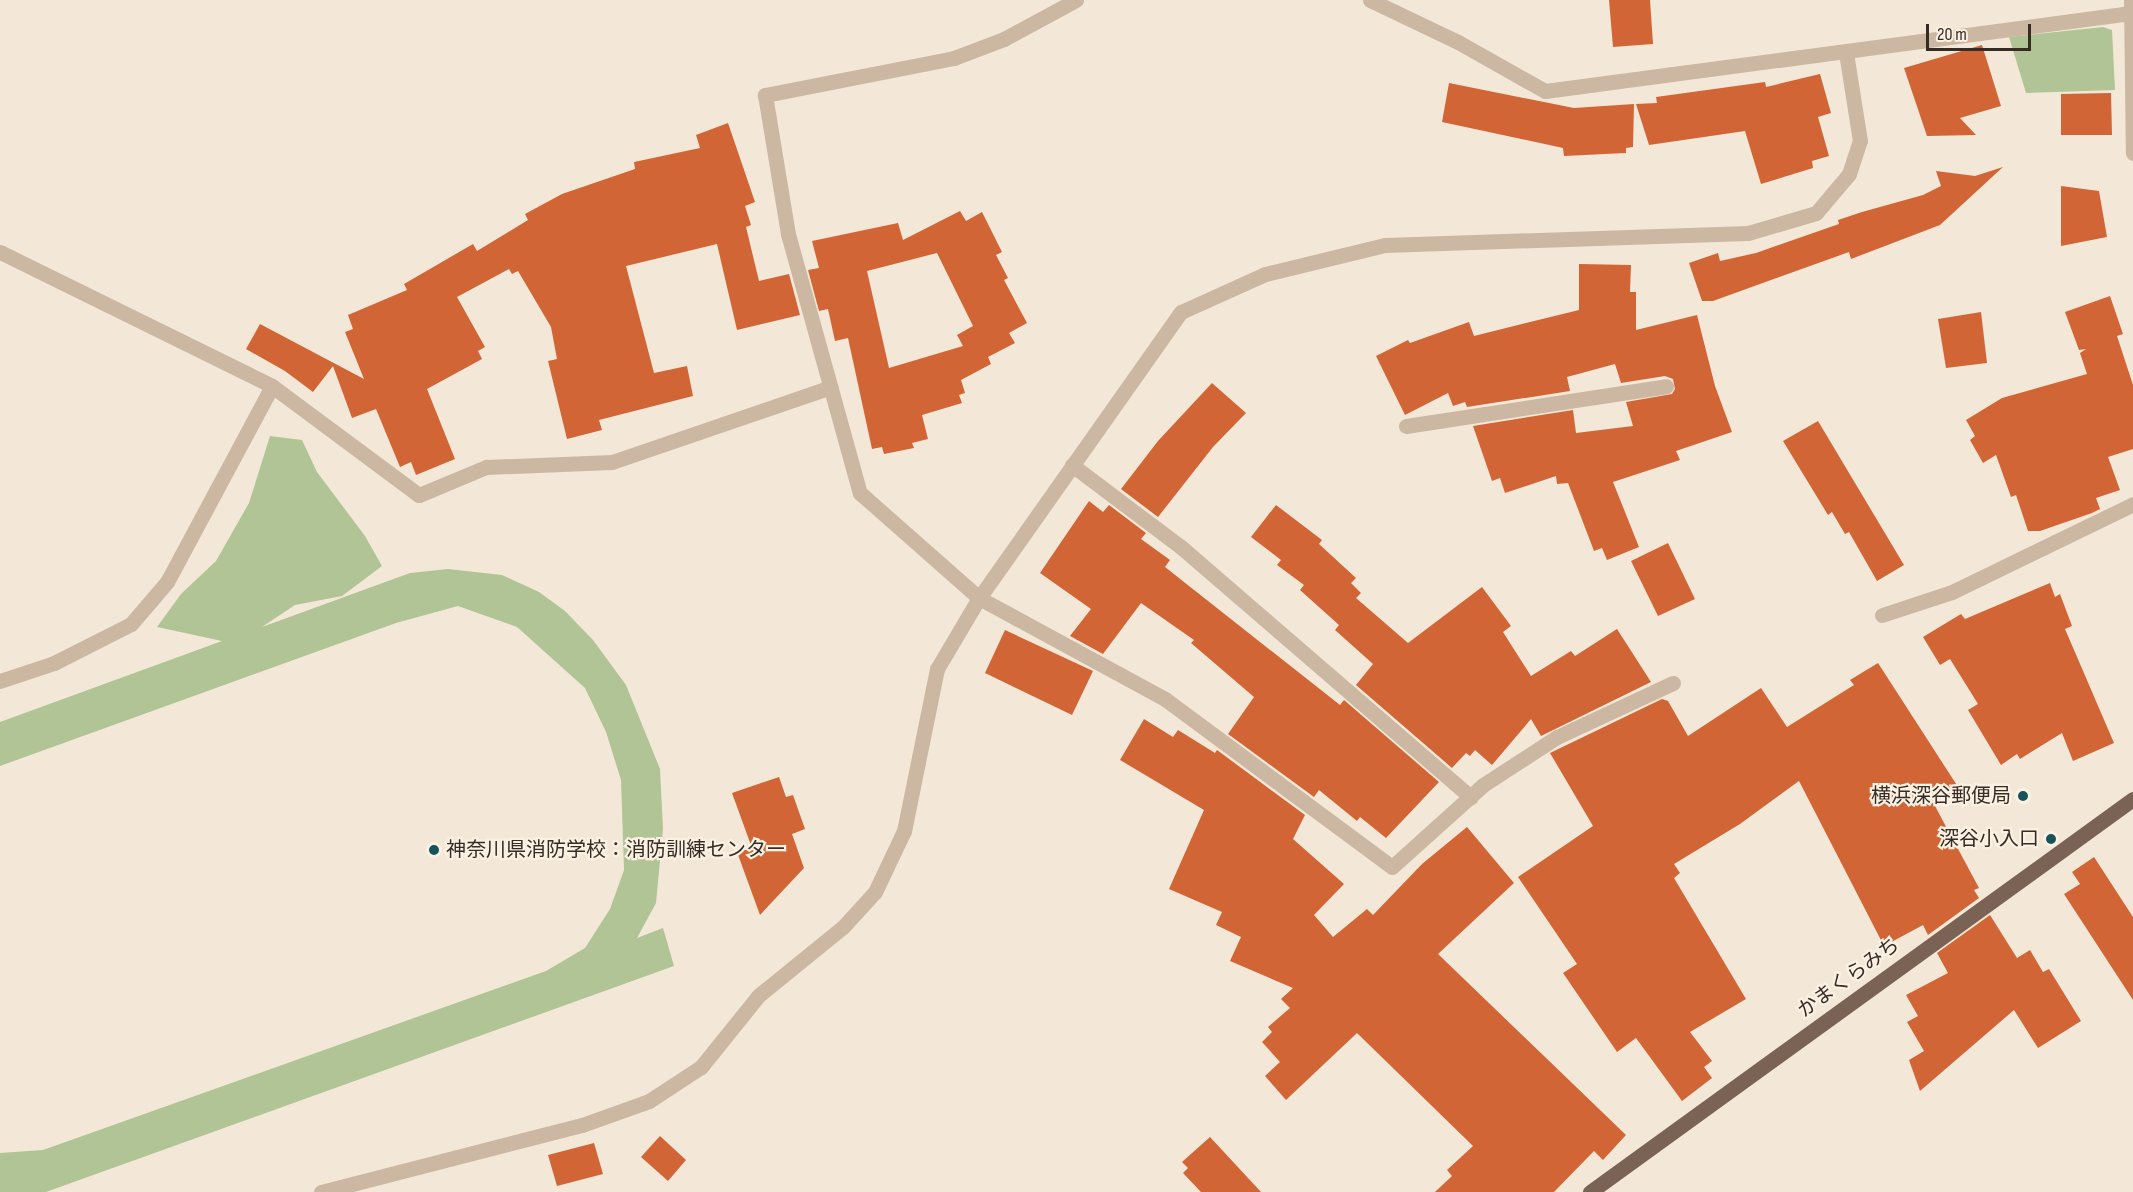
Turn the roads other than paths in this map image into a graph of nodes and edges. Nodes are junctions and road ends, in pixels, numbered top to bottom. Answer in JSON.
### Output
{"nodes":[{"id":1,"x":1076,"y":0,"type":"edge"},
{"id":2,"x":1370,"y":0,"type":"edge"},
{"id":3,"x":2131,"y":7,"type":"edge"},
{"id":4,"x":1846,"y":53,"type":"junction"},
{"id":5,"x":2133,"y":153,"type":"edge"},
{"id":6,"x":0,"y":252,"type":"edge"},
{"id":7,"x":272,"y":386,"type":"junction"},
{"id":8,"x":1666,"y":386,"type":"dead end"},
{"id":9,"x":831,"y":387,"type":"junction"},
{"id":10,"x":1406,"y":426,"type":"dead end"},
{"id":11,"x":1072,"y":465,"type":"junction"},
{"id":12,"x":2133,"y":504,"type":"edge"},
{"id":13,"x":979,"y":598,"type":"junction"},
{"id":14,"x":1882,"y":615,"type":"dead end"},
{"id":15,"x":0,"y":681,"type":"edge"},
{"id":16,"x":1673,"y":683,"type":"dead end"},
{"id":17,"x":1471,"y":797,"type":"junction"},
{"id":18,"x":2133,"y":799,"type":"edge"},
{"id":19,"x":321,"y":1192,"type":"edge"},
{"id":20,"x":1590,"y":1192,"type":"edge"}],
"edges":[{"from":1,"to":9,"type":"street"},
{"from":2,"to":4,"type":"street"},
{"from":3,"to":4,"type":"street"},
{"from":3,"to":5,"type":"street"},
{"from":4,"to":11,"type":"street"},
{"from":6,"to":7,"type":"street"},
{"from":7,"to":9,"type":"street"},
{"from":7,"to":15,"type":"street"},
{"from":8,"to":10,"type":"street"},
{"from":9,"to":13,"type":"street"},
{"from":11,"to":13,"type":"street"},
{"from":11,"to":17,"type":"street"},
{"from":12,"to":14,"type":"street"},
{"from":13,"to":17,"type":"street"},
{"from":13,"to":19,"type":"street"},
{"from":16,"to":17,"type":"street"},
{"from":18,"to":20,"type":"main road","name":"かまくらみち"}]}
